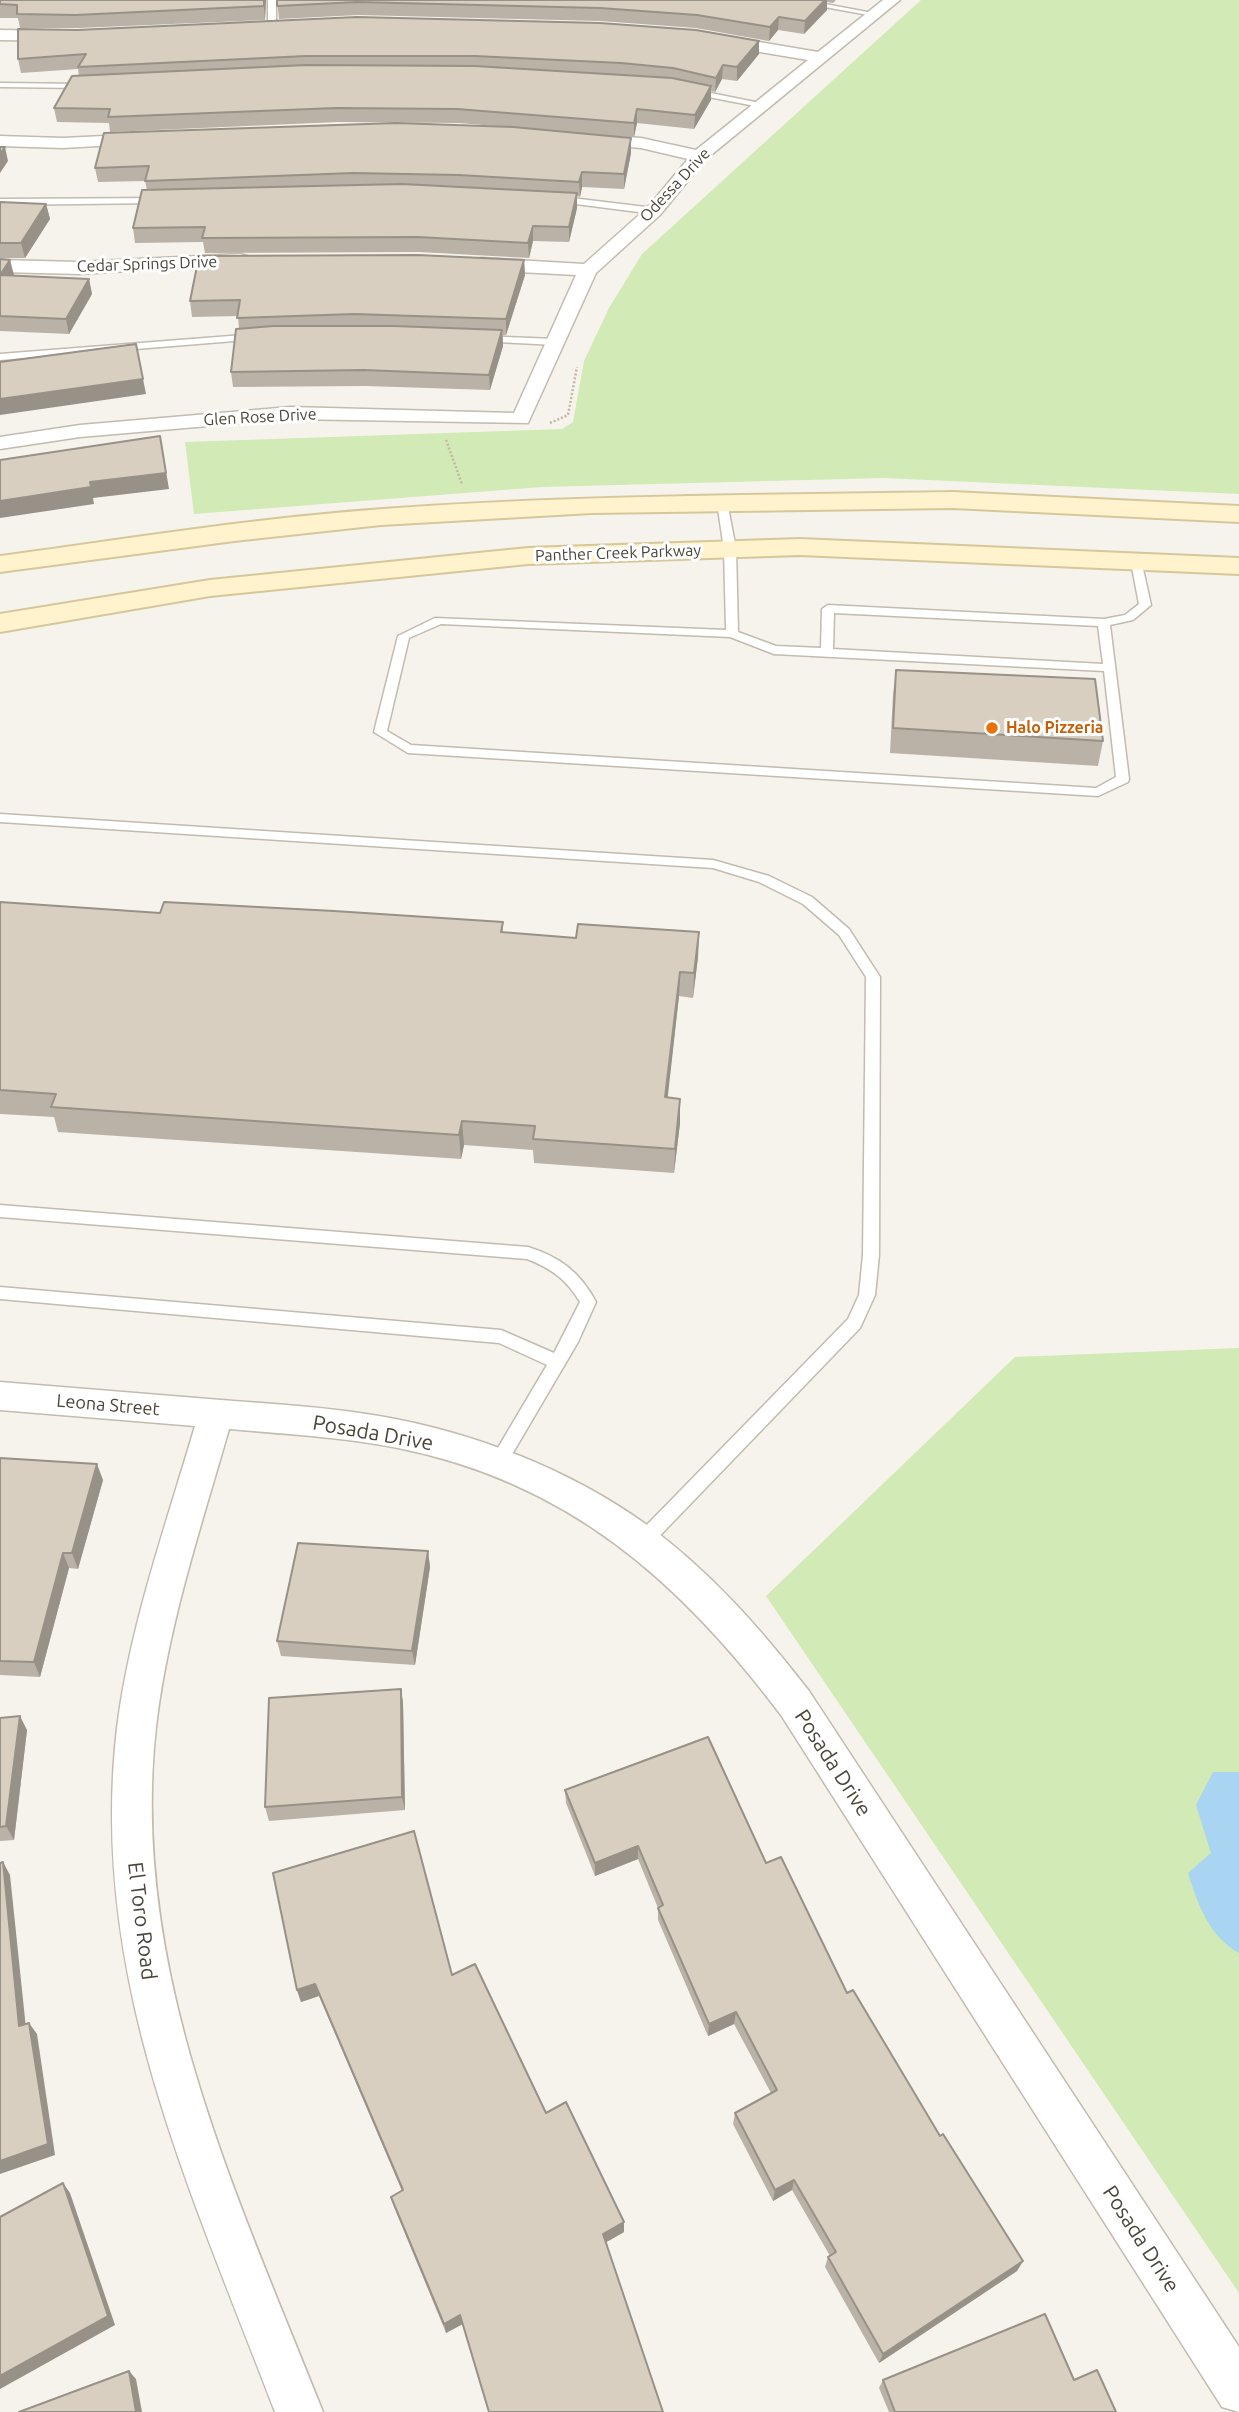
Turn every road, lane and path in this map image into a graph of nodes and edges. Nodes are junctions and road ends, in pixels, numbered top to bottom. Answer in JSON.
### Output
{"nodes":[{"id":1,"x":272,"y":0,"type":"edge"},
{"id":2,"x":790,"y":0,"type":"edge"},
{"id":3,"x":892,"y":0,"type":"edge"},
{"id":4,"x":874,"y":14,"type":"junction"},
{"id":5,"x":278,"y":25,"type":"joint"},
{"id":6,"x":253,"y":26,"type":"edge"},
{"id":7,"x":0,"y":35,"type":"edge"},
{"id":8,"x":79,"y":36,"type":"edge"},
{"id":9,"x":696,"y":36,"type":"edge"},
{"id":10,"x":818,"y":57,"type":"junction"},
{"id":11,"x":0,"y":85,"type":"edge"},
{"id":12,"x":96,"y":86,"type":"edge"},
{"id":13,"x":685,"y":90,"type":"edge"},
{"id":14,"x":760,"y":105,"type":"junction"},
{"id":15,"x":567,"y":136,"type":"edge"},
{"id":16,"x":166,"y":137,"type":"edge"},
{"id":17,"x":0,"y":141,"type":"edge"},
{"id":18,"x":699,"y":156,"type":"junction"},
{"id":19,"x":540,"y":198,"type":"edge"},
{"id":20,"x":170,"y":200,"type":"edge"},
{"id":21,"x":0,"y":202,"type":"edge"},
{"id":22,"x":654,"y":211,"type":"junction"},
{"id":23,"x":256,"y":260,"type":"edge"},
{"id":24,"x":458,"y":263,"type":"edge"},
{"id":25,"x":0,"y":266,"type":"edge"},
{"id":26,"x":588,"y":271,"type":"junction"},
{"id":27,"x":274,"y":337,"type":"edge"},
{"id":28,"x":475,"y":339,"type":"edge"},
{"id":29,"x":555,"y":342,"type":"junction"},
{"id":30,"x":0,"y":357,"type":"edge"},
{"id":31,"x":579,"y":359,"type":"dead end"},
{"id":32,"x":521,"y":419,"type":"joint"},
{"id":33,"x":544,"y":426,"type":"dead end"},
{"id":34,"x":446,"y":440,"type":"dead end"},
{"id":35,"x":0,"y":443,"type":"edge"},
{"id":36,"x":462,"y":486,"type":"dead end"},
{"id":37,"x":722,"y":502,"type":"junction"},
{"id":38,"x":1239,"y":514,"type":"edge"},
{"id":39,"x":730,"y":550,"type":"junction"},
{"id":40,"x":1137,"y":562,"type":"junction"},
{"id":41,"x":0,"y":564,"type":"edge"},
{"id":42,"x":1239,"y":566,"type":"edge"},
{"id":43,"x":0,"y":623,"type":"edge"},
{"id":44,"x":1104,"y":623,"type":"junction"},
{"id":45,"x":732,"y":634,"type":"junction"},
{"id":46,"x":827,"y":652,"type":"junction"},
{"id":47,"x":1110,"y":668,"type":"junction"},
{"id":48,"x":0,"y":818,"type":"edge"},
{"id":49,"x":0,"y":1211,"type":"edge"},
{"id":50,"x":0,"y":1293,"type":"edge"},
{"id":51,"x":557,"y":1362,"type":"junction"},
{"id":52,"x":0,"y":1396,"type":"edge"},
{"id":53,"x":216,"y":1414,"type":"junction"},
{"id":54,"x":498,"y":1463,"type":"junction"},
{"id":55,"x":642,"y":1542,"type":"junction"},
{"id":56,"x":1239,"y":2390,"type":"edge"},
{"id":57,"x":299,"y":2412,"type":"edge"}],
"edges":[{"from":1,"to":5,"type":"lane"},
{"from":2,"to":4,"type":"lane"},
{"from":3,"to":4,"type":"street","name":"Odessa Drive"},
{"from":4,"to":10,"type":"street","name":"Odessa Drive"},
{"from":5,"to":6,"type":"street"},
{"from":7,"to":8,"type":"street"},
{"from":9,"to":10,"type":"street"},
{"from":10,"to":14,"type":"street","name":"Odessa Drive"},
{"from":11,"to":12,"type":"lane"},
{"from":13,"to":14,"type":"lane"},
{"from":14,"to":18,"type":"street","name":"Odessa Drive"},
{"from":15,"to":18,"type":"street"},
{"from":16,"to":17,"type":"street"},
{"from":18,"to":22,"type":"street","name":"Odessa Drive"},
{"from":19,"to":22,"type":"lane"},
{"from":20,"to":21,"type":"lane"},
{"from":22,"to":26,"type":"street","name":"Odessa Drive"},
{"from":23,"to":25,"type":"street","name":"Cedar Springs Drive"},
{"from":24,"to":26,"type":"street"},
{"from":26,"to":29,"type":"street","name":"Odessa Drive"},
{"from":27,"to":30,"type":"lane"},
{"from":28,"to":29,"type":"lane"},
{"from":29,"to":32,"type":"street","name":"Odessa Drive"},
{"from":31,"to":33,"type":"path"},
{"from":32,"to":35,"type":"street","name":"Glen Rose Drive"},
{"from":34,"to":36,"type":"path"},
{"from":37,"to":38,"type":"main road"},
{"from":37,"to":39,"type":"lane"},
{"from":37,"to":41,"type":"main road"},
{"from":39,"to":40,"type":"main road","name":"Panther Creek Parkway"},
{"from":39,"to":43,"type":"main road","name":"Panther Creek Parkway"},
{"from":39,"to":45,"type":"lane"},
{"from":40,"to":42,"type":"main road","name":"Panther Creek Parkway"},
{"from":40,"to":44,"type":"lane"},
{"from":44,"to":46,"type":"lane"},
{"from":44,"to":47,"type":"lane"},
{"from":45,"to":46,"type":"lane"},
{"from":45,"to":47,"type":"lane"},
{"from":46,"to":47,"type":"lane"},
{"from":48,"to":55,"type":"lane"},
{"from":49,"to":51,"type":"lane"},
{"from":50,"to":51,"type":"lane"},
{"from":51,"to":54,"type":"lane"},
{"from":52,"to":53,"type":"street","name":"Leona Street"},
{"from":53,"to":54,"type":"street","name":"Posada Drive"},
{"from":53,"to":57,"type":"street","name":"El Toro Road"},
{"from":54,"to":55,"type":"street","name":"Posada Drive"},
{"from":55,"to":56,"type":"street","name":"Posada Drive"}]}
